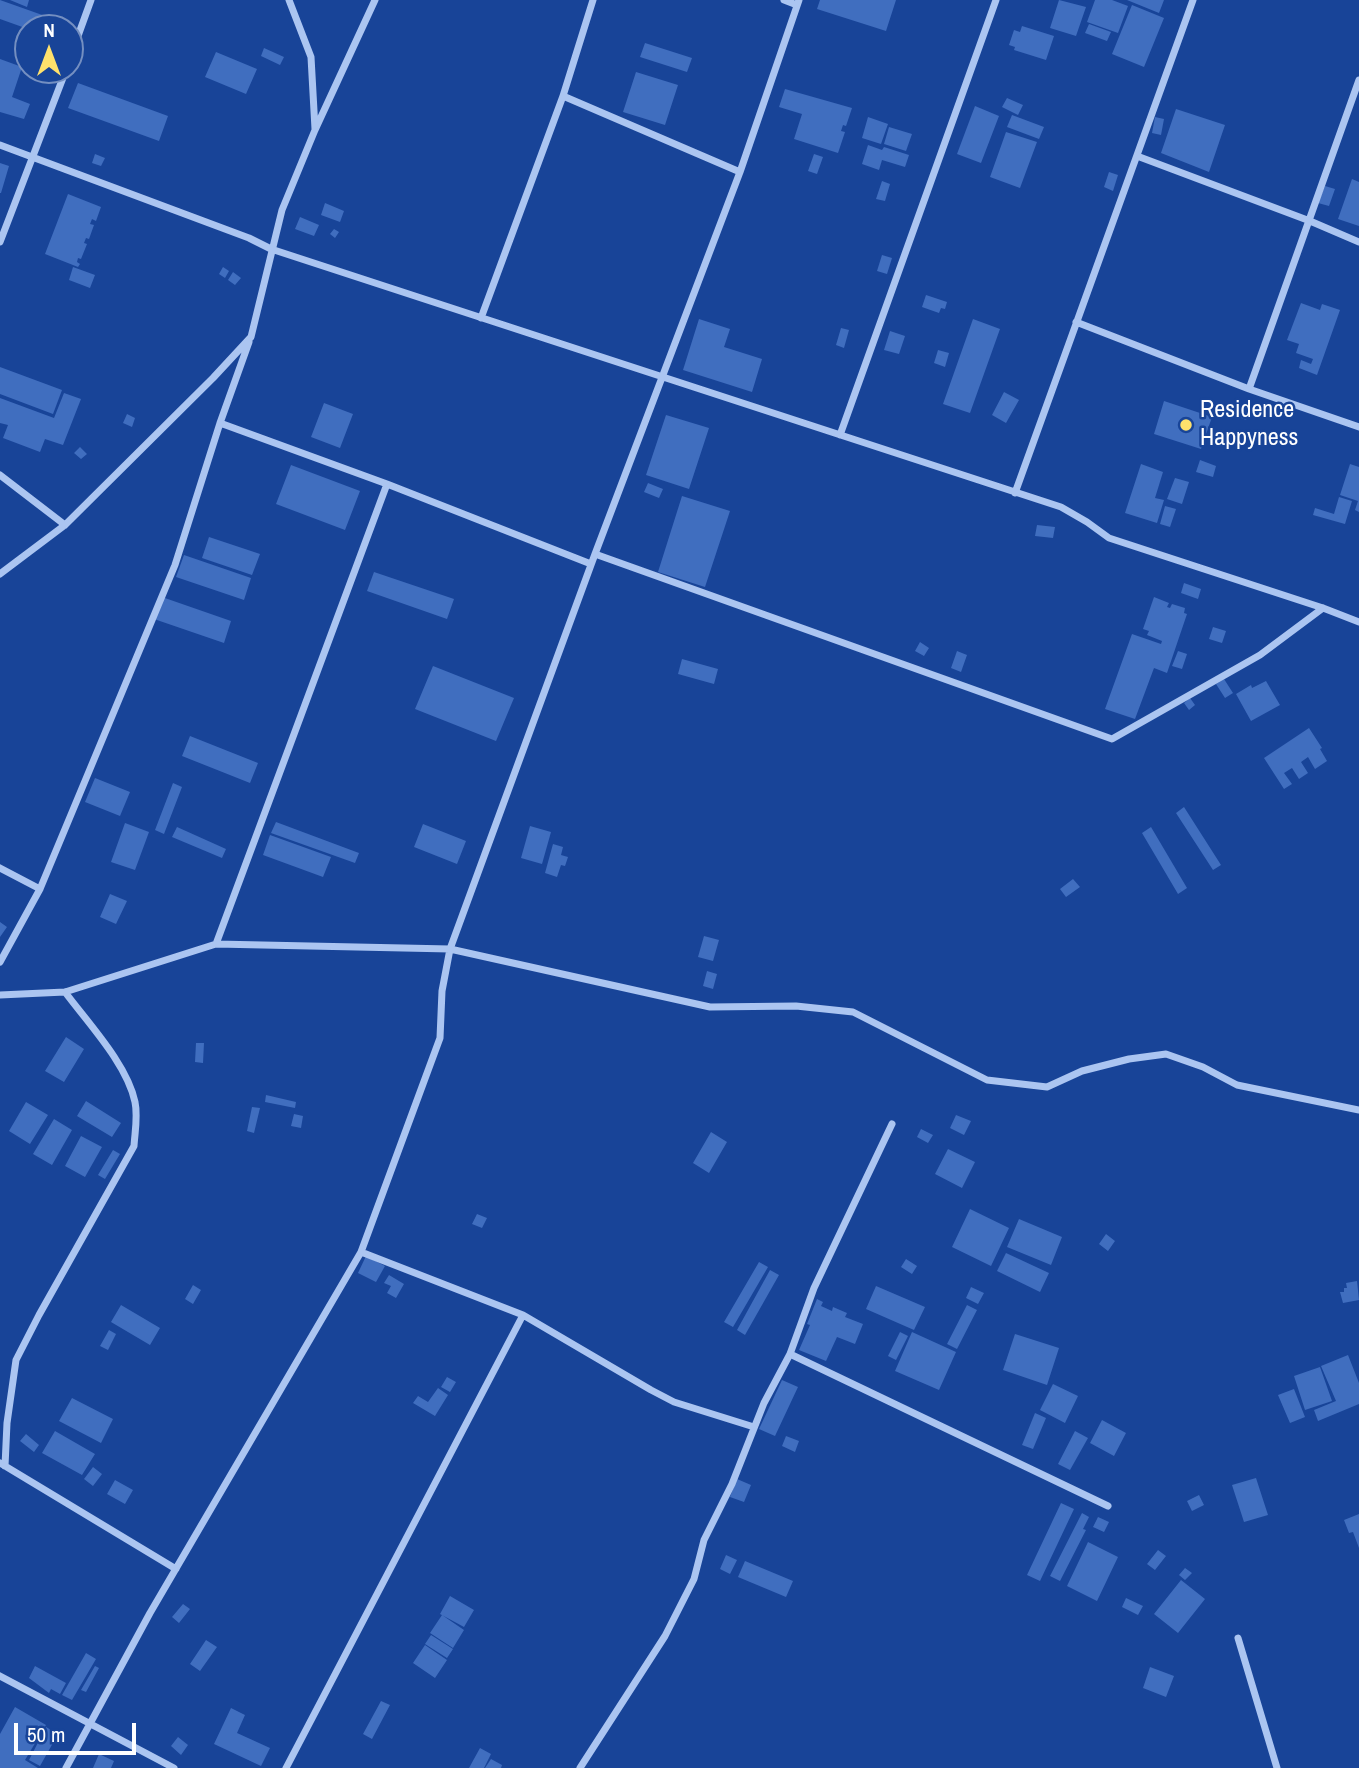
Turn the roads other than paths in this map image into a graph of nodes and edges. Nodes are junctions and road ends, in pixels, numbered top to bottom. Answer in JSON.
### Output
{"nodes":[{"id":1,"x":91,"y":0,"type":"edge"},
{"id":2,"x":289,"y":0,"type":"edge"},
{"id":3,"x":375,"y":0,"type":"edge"},
{"id":4,"x":593,"y":0,"type":"edge"},
{"id":5,"x":785,"y":0,"type":"edge"},
{"id":6,"x":996,"y":0,"type":"edge"},
{"id":7,"x":1193,"y":0,"type":"edge"},
{"id":8,"x":798,"y":2,"type":"edge"},
{"id":9,"x":84,"y":19,"type":"edge"},
{"id":10,"x":1359,"y":80,"type":"edge"},
{"id":11,"x":60,"y":84,"type":"edge"},
{"id":12,"x":563,"y":96,"type":"junction"},
{"id":13,"x":315,"y":130,"type":"junction"},
{"id":14,"x":0,"y":145,"type":"edge"},
{"id":15,"x":1137,"y":156,"type":"junction"},
{"id":16,"x":34,"y":158,"type":"junction"},
{"id":17,"x":740,"y":172,"type":"junction"},
{"id":18,"x":1310,"y":221,"type":"junction"},
{"id":19,"x":0,"y":242,"type":"edge"},
{"id":20,"x":1359,"y":242,"type":"edge"},
{"id":21,"x":271,"y":249,"type":"junction"},
{"id":22,"x":481,"y":318,"type":"junction"},
{"id":23,"x":1076,"y":322,"type":"junction"},
{"id":24,"x":251,"y":337,"type":"junction"},
{"id":25,"x":663,"y":379,"type":"junction"},
{"id":26,"x":1250,"y":390,"type":"junction"},
{"id":27,"x":220,"y":422,"type":"junction"},
{"id":28,"x":1359,"y":427,"type":"edge"},
{"id":29,"x":840,"y":435,"type":"junction"},
{"id":30,"x":0,"y":475,"type":"edge"},
{"id":31,"x":387,"y":484,"type":"junction"},
{"id":32,"x":1015,"y":494,"type":"junction"},
{"id":33,"x":65,"y":525,"type":"junction"},
{"id":34,"x":595,"y":554,"type":"junction"},
{"id":35,"x":591,"y":564,"type":"junction"},
{"id":36,"x":0,"y":574,"type":"edge"},
{"id":37,"x":1323,"y":608,"type":"junction"},
{"id":38,"x":1359,"y":622,"type":"edge"},
{"id":39,"x":0,"y":868,"type":"edge"},
{"id":40,"x":40,"y":889,"type":"junction"},
{"id":41,"x":216,"y":944,"type":"junction"},
{"id":42,"x":450,"y":949,"type":"junction"},
{"id":43,"x":0,"y":962,"type":"edge"},
{"id":44,"x":65,"y":992,"type":"junction"},
{"id":45,"x":0,"y":995,"type":"edge"},
{"id":46,"x":1359,"y":1110,"type":"edge"},
{"id":47,"x":892,"y":1124,"type":"dead end"},
{"id":48,"x":361,"y":1252,"type":"junction"},
{"id":49,"x":523,"y":1315,"type":"junction"},
{"id":50,"x":790,"y":1354,"type":"junction"},
{"id":51,"x":754,"y":1427,"type":"junction"},
{"id":52,"x":3,"y":1465,"type":"edge"},
{"id":53,"x":1108,"y":1506,"type":"dead end"},
{"id":54,"x":176,"y":1569,"type":"junction"},
{"id":55,"x":1238,"y":1639,"type":"dead end"},
{"id":56,"x":0,"y":1676,"type":"edge"},
{"id":57,"x":90,"y":1723,"type":"junction"},
{"id":58,"x":66,"y":1768,"type":"edge"},
{"id":59,"x":174,"y":1768,"type":"edge"},
{"id":60,"x":286,"y":1768,"type":"edge"},
{"id":61,"x":580,"y":1768,"type":"edge"},
{"id":62,"x":1278,"y":1768,"type":"edge"}],
"edges":[{"from":1,"to":9,"type":"street"},
{"from":2,"to":13,"type":"street"},
{"from":3,"to":13,"type":"street"},
{"from":4,"to":12,"type":"street"},
{"from":5,"to":8,"type":"street"},
{"from":6,"to":29,"type":"street"},
{"from":7,"to":15,"type":"street"},
{"from":8,"to":17,"type":"street"},
{"from":10,"to":18,"type":"street"},
{"from":11,"to":16,"type":"street"},
{"from":12,"to":17,"type":"street"},
{"from":12,"to":22,"type":"street"},
{"from":13,"to":21,"type":"street"},
{"from":14,"to":16,"type":"street"},
{"from":15,"to":18,"type":"street"},
{"from":15,"to":23,"type":"street"},
{"from":16,"to":19,"type":"street"},
{"from":16,"to":21,"type":"street"},
{"from":17,"to":25,"type":"street"},
{"from":18,"to":20,"type":"street"},
{"from":18,"to":26,"type":"street"},
{"from":21,"to":22,"type":"street"},
{"from":21,"to":24,"type":"street"},
{"from":22,"to":25,"type":"street"},
{"from":23,"to":26,"type":"street"},
{"from":23,"to":32,"type":"street"},
{"from":24,"to":27,"type":"street"},
{"from":24,"to":33,"type":"street"},
{"from":25,"to":29,"type":"street"},
{"from":25,"to":34,"type":"street"},
{"from":26,"to":28,"type":"street"},
{"from":27,"to":31,"type":"street"},
{"from":27,"to":40,"type":"street"},
{"from":29,"to":32,"type":"street"},
{"from":30,"to":33,"type":"street"},
{"from":31,"to":35,"type":"street"},
{"from":31,"to":41,"type":"street"},
{"from":32,"to":37,"type":"street"},
{"from":33,"to":36,"type":"street"},
{"from":34,"to":35,"type":"street"},
{"from":34,"to":37,"type":"street"},
{"from":35,"to":42,"type":"street"},
{"from":37,"to":38,"type":"street"},
{"from":39,"to":40,"type":"street"},
{"from":40,"to":43,"type":"street"},
{"from":41,"to":42,"type":"street"},
{"from":41,"to":44,"type":"street"},
{"from":42,"to":46,"type":"street"},
{"from":42,"to":48,"type":"street"},
{"from":44,"to":45,"type":"street"},
{"from":44,"to":52,"type":"street"},
{"from":47,"to":50,"type":"street"},
{"from":48,"to":49,"type":"street"},
{"from":48,"to":54,"type":"street"},
{"from":49,"to":51,"type":"street"},
{"from":49,"to":60,"type":"street"},
{"from":50,"to":51,"type":"street"},
{"from":50,"to":53,"type":"street"},
{"from":51,"to":61,"type":"street"},
{"from":52,"to":54,"type":"street"},
{"from":54,"to":57,"type":"street"},
{"from":55,"to":62,"type":"street"},
{"from":56,"to":57,"type":"street"},
{"from":57,"to":58,"type":"street"},
{"from":57,"to":59,"type":"street"}]}
